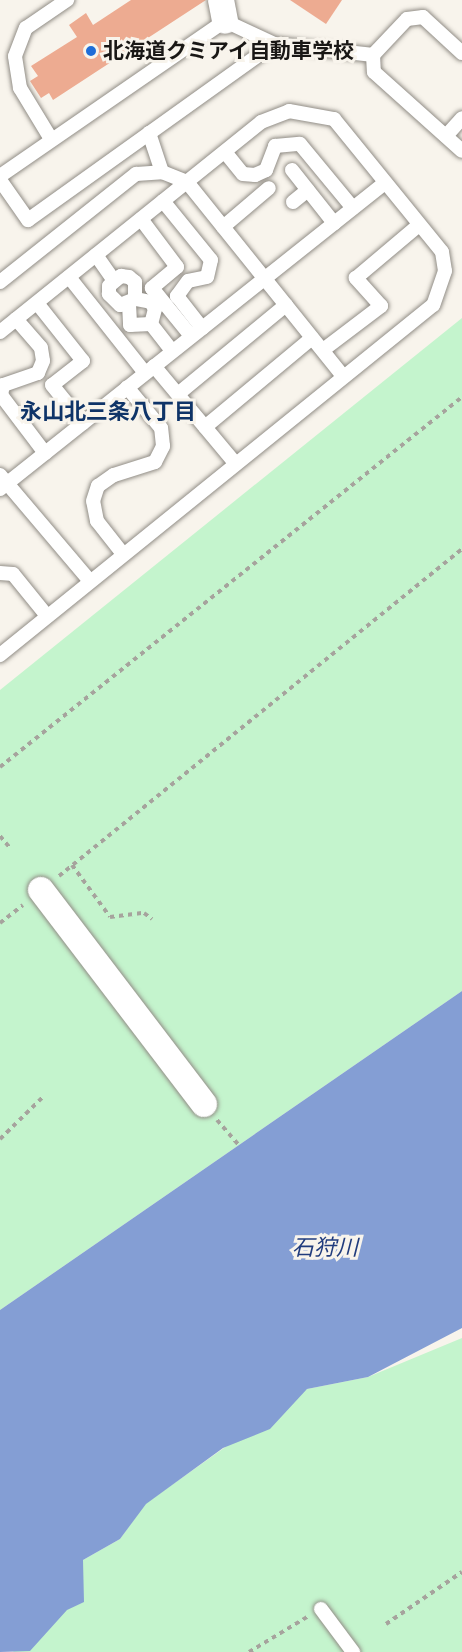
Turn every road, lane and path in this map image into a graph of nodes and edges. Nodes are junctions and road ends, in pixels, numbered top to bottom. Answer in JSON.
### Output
{"nodes":[{"id":1,"x":67,"y":0,"type":"edge"},
{"id":2,"x":223,"y":11,"type":"edge"},
{"id":3,"x":274,"y":45,"type":"junction"},
{"id":4,"x":462,"y":53,"type":"edge"},
{"id":5,"x":373,"y":55,"type":"junction"},
{"id":6,"x":462,"y":118,"type":"edge"},
{"id":7,"x":149,"y":134,"type":"junction"},
{"id":8,"x":446,"y":136,"type":"junction"},
{"id":9,"x":51,"y":139,"type":"junction"},
{"id":10,"x":462,"y":151,"type":"edge"},
{"id":11,"x":225,"y":152,"type":"junction"},
{"id":12,"x":292,"y":170,"type":"dead end"},
{"id":13,"x":162,"y":172,"type":"junction"},
{"id":14,"x":0,"y":178,"type":"edge"},
{"id":15,"x":187,"y":182,"type":"junction"},
{"id":16,"x":385,"y":183,"type":"junction"},
{"id":17,"x":269,"y":188,"type":"dead end"},
{"id":18,"x":308,"y":190,"type":"junction"},
{"id":19,"x":164,"y":201,"type":"junction"},
{"id":20,"x":293,"y":202,"type":"dead end"},
{"id":21,"x":252,"y":203,"type":"junction"},
{"id":22,"x":353,"y":208,"type":"junction"},
{"id":23,"x":261,"y":214,"type":"dead end"},
{"id":24,"x":141,"y":219,"type":"junction"},
{"id":25,"x":334,"y":223,"type":"junction"},
{"id":26,"x":419,"y":225,"type":"junction"},
{"id":27,"x":223,"y":227,"type":"junction"},
{"id":28,"x":96,"y":255,"type":"junction"},
{"id":29,"x":69,"y":277,"type":"junction"},
{"id":30,"x":264,"y":278,"type":"junction"},
{"id":31,"x":113,"y":279,"type":"junction"},
{"id":32,"x":0,"y":282,"type":"edge"},
{"id":33,"x":132,"y":301,"type":"junction"},
{"id":34,"x":37,"y":303,"type":"junction"},
{"id":35,"x":286,"y":305,"type":"junction"},
{"id":36,"x":16,"y":319,"type":"junction"},
{"id":37,"x":151,"y":324,"type":"junction"},
{"id":38,"x":0,"y":332,"type":"edge"},
{"id":39,"x":197,"y":332,"type":"junction"},
{"id":40,"x":312,"y":338,"type":"junction"},
{"id":41,"x":323,"y":350,"type":"junction"},
{"id":42,"x":172,"y":351,"type":"junction"},
{"id":43,"x":150,"y":369,"type":"junction"},
{"id":44,"x":344,"y":376,"type":"junction"},
{"id":45,"x":127,"y":387,"type":"junction"},
{"id":46,"x":178,"y":394,"type":"junction"},
{"id":47,"x":462,"y":397,"type":"edge"},
{"id":48,"x":83,"y":423,"type":"junction"},
{"id":49,"x":205,"y":427,"type":"junction"},
{"id":50,"x":45,"y":453,"type":"junction"},
{"id":51,"x":235,"y":463,"type":"junction"},
{"id":52,"x":2,"y":482,"type":"edge"},
{"id":53,"x":462,"y":549,"type":"edge"},
{"id":54,"x":123,"y":554,"type":"junction"},
{"id":55,"x":0,"y":573,"type":"edge"},
{"id":56,"x":90,"y":581,"type":"junction"},
{"id":57,"x":47,"y":616,"type":"junction"},
{"id":58,"x":0,"y":655,"type":"edge"},
{"id":59,"x":0,"y":767,"type":"edge"},
{"id":60,"x":0,"y":836,"type":"edge"},
{"id":61,"x":10,"y":848,"type":"dead end"},
{"id":62,"x":72,"y":865,"type":"junction"},
{"id":63,"x":40,"y":891,"type":"junction"},
{"id":64,"x":152,"y":919,"type":"dead end"},
{"id":65,"x":0,"y":923,"type":"edge"},
{"id":66,"x":45,"y":1095,"type":"dead end"},
{"id":67,"x":204,"y":1104,"type":"joint"},
{"id":68,"x":0,"y":1139,"type":"edge"},
{"id":69,"x":238,"y":1144,"type":"dead end"},
{"id":70,"x":462,"y":1572,"type":"edge"},
{"id":71,"x":321,"y":1609,"type":"joint"},
{"id":72,"x":386,"y":1624,"type":"dead end"},
{"id":73,"x":249,"y":1652,"type":"edge"},
{"id":74,"x":353,"y":1652,"type":"edge"}],
"edges":[{"from":1,"to":9,"type":"lane"},
{"from":2,"to":3,"type":"lane"},
{"from":2,"to":9,"type":"lane"},
{"from":3,"to":5,"type":"lane"},
{"from":3,"to":7,"type":"lane"},
{"from":4,"to":5,"type":"lane"},
{"from":5,"to":8,"type":"lane"},
{"from":6,"to":8,"type":"lane"},
{"from":7,"to":13,"type":"lane"},
{"from":7,"to":14,"type":"lane"},
{"from":8,"to":10,"type":"lane"},
{"from":9,"to":14,"type":"lane"},
{"from":11,"to":15,"type":"lane"},
{"from":11,"to":16,"type":"lane"},
{"from":11,"to":22,"type":"lane"},
{"from":12,"to":18,"type":"lane"},
{"from":13,"to":15,"type":"lane"},
{"from":13,"to":32,"type":"lane"},
{"from":15,"to":19,"type":"lane"},
{"from":15,"to":27,"type":"lane"},
{"from":16,"to":22,"type":"lane"},
{"from":16,"to":26,"type":"lane"},
{"from":17,"to":21,"type":"lane"},
{"from":18,"to":20,"type":"lane"},
{"from":18,"to":25,"type":"lane"},
{"from":19,"to":24,"type":"lane"},
{"from":19,"to":39,"type":"lane"},
{"from":21,"to":23,"type":"lane"},
{"from":21,"to":27,"type":"lane"},
{"from":22,"to":25,"type":"lane"},
{"from":24,"to":28,"type":"lane"},
{"from":24,"to":39,"type":"lane"},
{"from":25,"to":30,"type":"lane"},
{"from":26,"to":41,"type":"lane"},
{"from":26,"to":44,"type":"lane"},
{"from":27,"to":30,"type":"lane"},
{"from":28,"to":29,"type":"lane"},
{"from":28,"to":31,"type":"lane"},
{"from":29,"to":34,"type":"lane"},
{"from":29,"to":43,"type":"lane"},
{"from":30,"to":35,"type":"lane"},
{"from":30,"to":39,"type":"lane"},
{"from":31,"to":33,"type":"lane"},
{"from":31,"to":33,"type":"lane"},
{"from":33,"to":37,"type":"lane"},
{"from":33,"to":37,"type":"lane"},
{"from":34,"to":36,"type":"lane"},
{"from":34,"to":48,"type":"lane"},
{"from":35,"to":40,"type":"lane"},
{"from":35,"to":46,"type":"lane"},
{"from":36,"to":38,"type":"lane"},
{"from":36,"to":50,"type":"lane"},
{"from":37,"to":42,"type":"lane"},
{"from":39,"to":42,"type":"lane"},
{"from":40,"to":41,"type":"lane"},
{"from":40,"to":49,"type":"lane"},
{"from":41,"to":44,"type":"lane"},
{"from":42,"to":43,"type":"lane"},
{"from":43,"to":45,"type":"lane"},
{"from":43,"to":46,"type":"lane"},
{"from":44,"to":51,"type":"lane"},
{"from":45,"to":48,"type":"lane"},
{"from":45,"to":54,"type":"lane"},
{"from":46,"to":49,"type":"lane"},
{"from":47,"to":59,"type":"path"},
{"from":48,"to":50,"type":"lane"},
{"from":49,"to":51,"type":"lane"},
{"from":50,"to":52,"type":"lane"},
{"from":51,"to":54,"type":"lane"},
{"from":52,"to":56,"type":"lane"},
{"from":53,"to":62,"type":"path"},
{"from":54,"to":56,"type":"lane"},
{"from":55,"to":57,"type":"lane"},
{"from":56,"to":57,"type":"lane"},
{"from":57,"to":58,"type":"lane"},
{"from":60,"to":61,"type":"path"},
{"from":62,"to":63,"type":"path"},
{"from":62,"to":64,"type":"path"},
{"from":63,"to":65,"type":"path"},
{"from":63,"to":67,"type":"street"},
{"from":66,"to":68,"type":"path"},
{"from":67,"to":69,"type":"path"},
{"from":70,"to":72,"type":"path"},
{"from":71,"to":73,"type":"path"},
{"from":71,"to":74,"type":"lane"}]}
